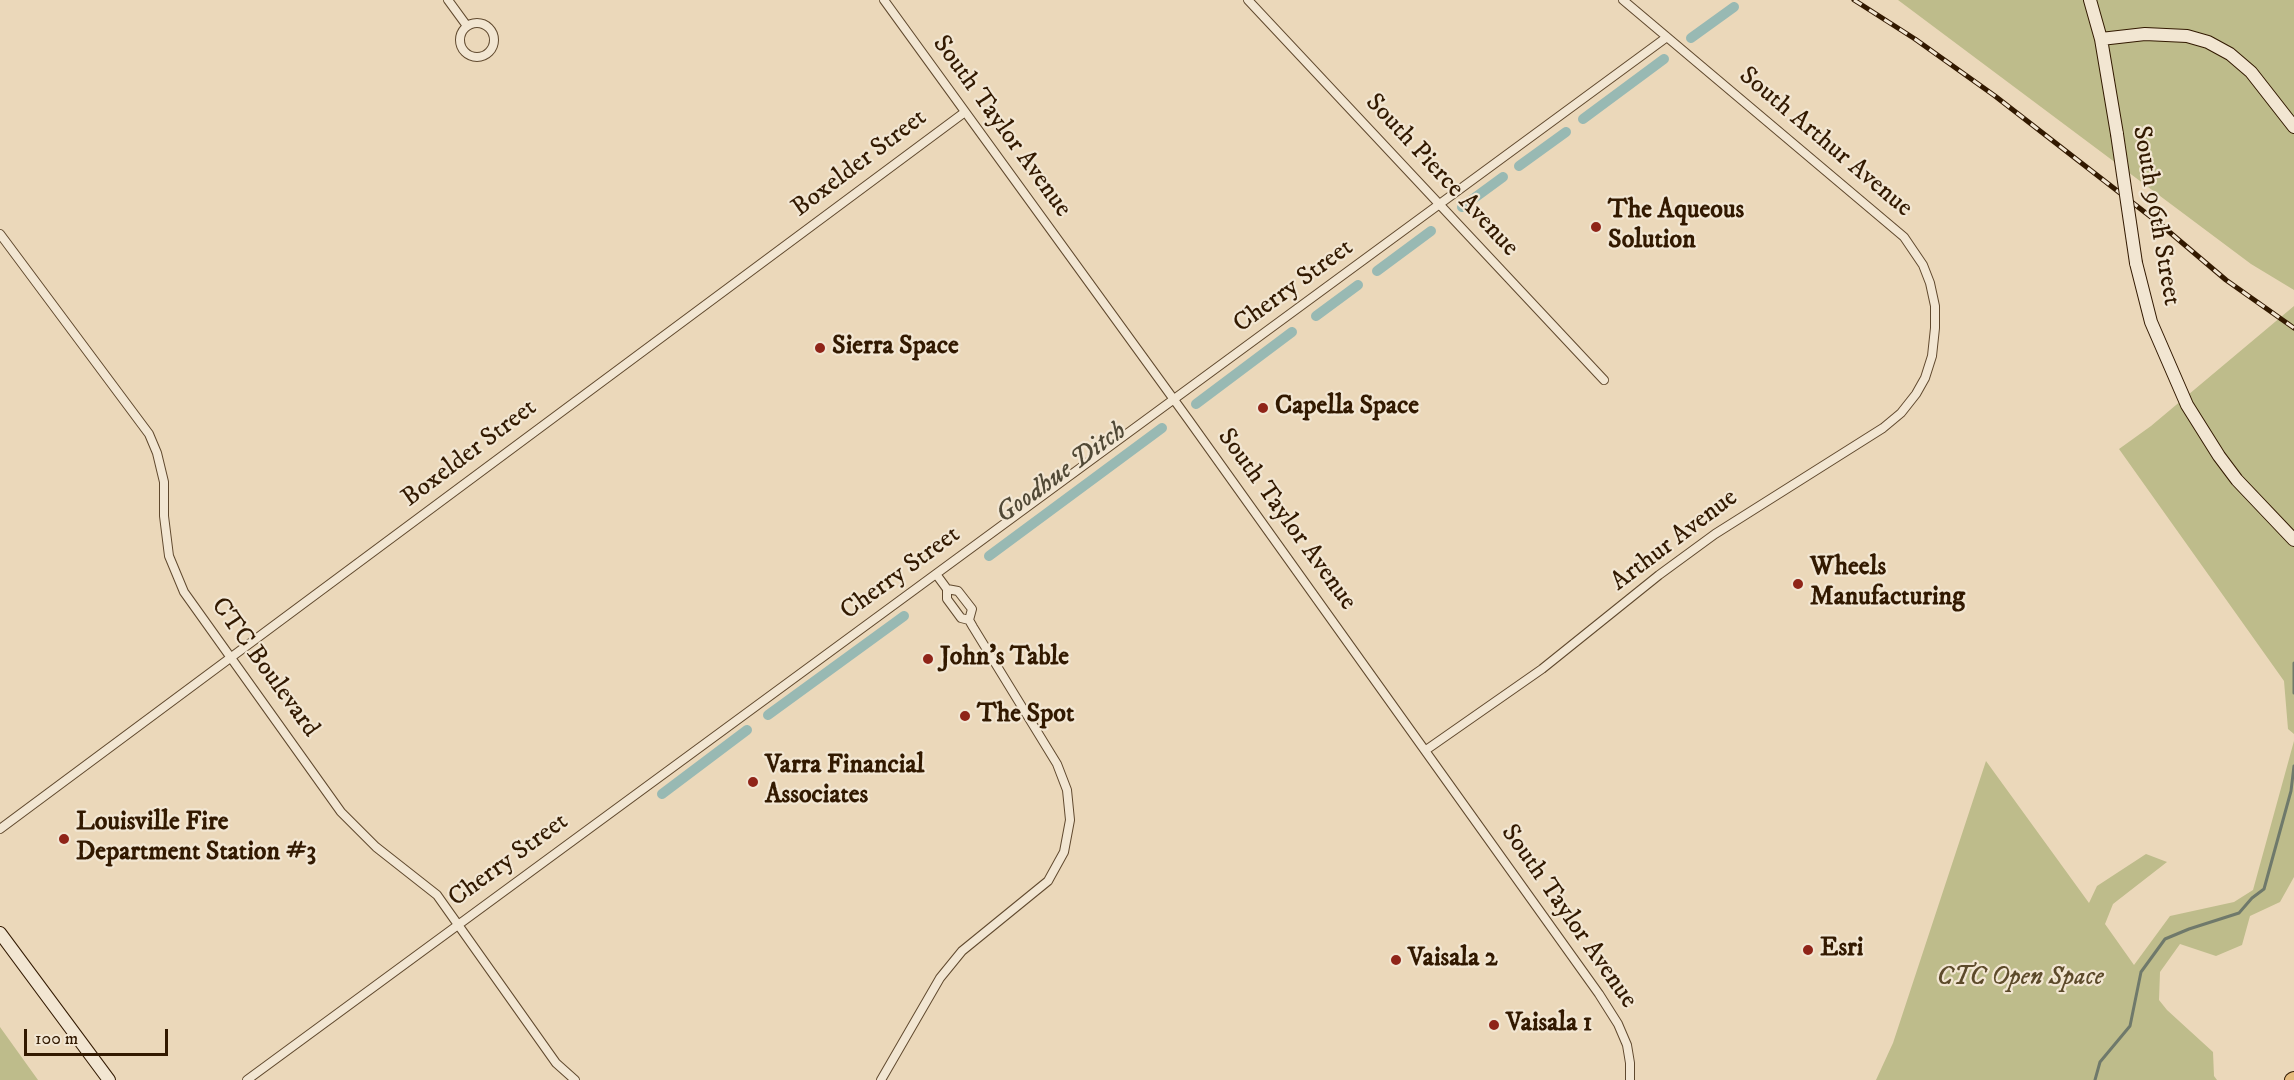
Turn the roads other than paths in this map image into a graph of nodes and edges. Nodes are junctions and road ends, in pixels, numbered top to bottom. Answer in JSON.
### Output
{"nodes":[{"id":1,"x":448,"y":0,"type":"edge"},
{"id":2,"x":884,"y":0,"type":"edge"},
{"id":3,"x":1248,"y":0,"type":"edge"},
{"id":4,"x":1623,"y":0,"type":"edge"},
{"id":5,"x":2090,"y":0,"type":"edge"},
{"id":6,"x":467,"y":27,"type":"junction"},
{"id":7,"x":1667,"y":37,"type":"junction"},
{"id":8,"x":2102,"y":39,"type":"junction"},
{"id":9,"x":965,"y":112,"type":"junction"},
{"id":10,"x":2294,"y":127,"type":"edge"},
{"id":11,"x":1440,"y":205,"type":"junction"},
{"id":12,"x":0,"y":234,"type":"edge"},
{"id":13,"x":1932,"y":356,"type":"joint"},
{"id":14,"x":1604,"y":380,"type":"dead end"},
{"id":15,"x":1174,"y":401,"type":"junction"},
{"id":16,"x":2294,"y":540,"type":"edge"},
{"id":17,"x":936,"y":574,"type":"junction"},
{"id":18,"x":948,"y":590,"type":"junction"},
{"id":19,"x":969,"y":620,"type":"junction"},
{"id":20,"x":231,"y":658,"type":"junction"},
{"id":21,"x":1426,"y":750,"type":"junction"},
{"id":22,"x":0,"y":829,"type":"edge"},
{"id":23,"x":458,"y":925,"type":"junction"},
{"id":24,"x":0,"y":933,"type":"edge"},
{"id":25,"x":1630,"y":1078,"type":"edge"},
{"id":26,"x":109,"y":1080,"type":"edge"},
{"id":27,"x":247,"y":1080,"type":"edge"},
{"id":28,"x":575,"y":1080,"type":"edge"},
{"id":29,"x":881,"y":1080,"type":"edge"}],
"edges":[{"from":1,"to":6,"type":"street"},
{"from":2,"to":9,"type":"street","name":"South Taylor Avenue"},
{"from":3,"to":11,"type":"street","name":"South Pierce Avenue"},
{"from":4,"to":7,"type":"street","name":"South Arthur Avenue"},
{"from":5,"to":8,"type":"main road","name":"South 96th Street"},
{"from":6,"to":6,"type":"street"},
{"from":7,"to":11,"type":"street","name":"Cherry Street"},
{"from":7,"to":13,"type":"street","name":"South Arthur Avenue"},
{"from":8,"to":10,"type":"main road"},
{"from":8,"to":16,"type":"main road","name":"South 96th Street","bridge":true},
{"from":9,"to":15,"type":"street","name":"South Taylor Avenue"},
{"from":9,"to":20,"type":"street","name":"Boxelder Street"},
{"from":11,"to":14,"type":"street","name":"South Pierce Avenue"},
{"from":11,"to":15,"type":"street","name":"Cherry Street"},
{"from":12,"to":20,"type":"street","name":"CTC Boulevard"},
{"from":13,"to":21,"type":"street","name":"Arthur Avenue"},
{"from":15,"to":17,"type":"street","name":"Cherry Street"},
{"from":15,"to":21,"type":"street","name":"South Taylor Avenue"},
{"from":17,"to":18,"type":"street"},
{"from":17,"to":23,"type":"street","name":"Cherry Street"},
{"from":18,"to":19,"type":"street"},
{"from":18,"to":19,"type":"street"},
{"from":19,"to":29,"type":"street"},
{"from":20,"to":22,"type":"street","name":"Boxelder Street"},
{"from":20,"to":23,"type":"street","name":"CTC Boulevard"},
{"from":21,"to":25,"type":"street","name":"South Taylor Avenue"},
{"from":23,"to":27,"type":"street","name":"Cherry Street"},
{"from":23,"to":28,"type":"street","name":"CTC Boulevard"},
{"from":24,"to":26,"type":"main road"}]}
